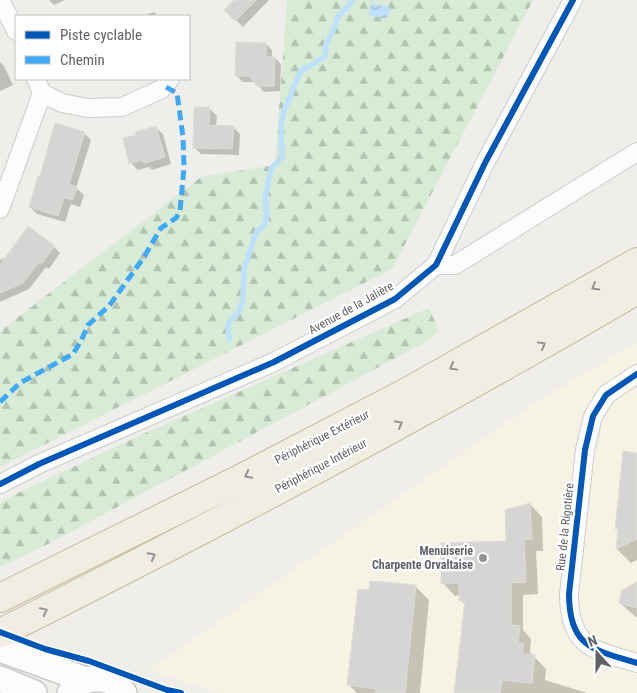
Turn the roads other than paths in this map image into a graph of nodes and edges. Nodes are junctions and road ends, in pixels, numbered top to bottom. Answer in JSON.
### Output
{"nodes":[{"id":1,"x":0,"y":0,"type":"edge"},
{"id":2,"x":572,"y":0,"type":"edge"},
{"id":3,"x":15,"y":29,"type":"edge"},
{"id":4,"x":169,"y":80,"type":"edge"},
{"id":5,"x":39,"y":86,"type":"edge"},
{"id":6,"x":637,"y":152,"type":"edge"},
{"id":7,"x":0,"y":209,"type":"edge"},
{"id":8,"x":637,"y":262,"type":"edge"},
{"id":9,"x":436,"y":265,"type":"junction"},
{"id":10,"x":637,"y":290,"type":"edge"},
{"id":11,"x":637,"y":310,"type":"edge"},
{"id":12,"x":579,"y":324,"type":"junction"},
{"id":13,"x":637,"y":374,"type":"edge"},
{"id":14,"x":0,"y":484,"type":"edge"},
{"id":15,"x":0,"y":598,"type":"edge"},
{"id":16,"x":0,"y":633,"type":"edge"},
{"id":17,"x":0,"y":649,"type":"edge"},
{"id":18,"x":637,"y":663,"type":"edge"},
{"id":19,"x":0,"y":679,"type":"edge"},
{"id":20,"x":78,"y":687,"type":"edge"},
{"id":21,"x":34,"y":693,"type":"edge"},
{"id":22,"x":124,"y":693,"type":"edge"}],
"edges":[{"from":1,"to":3,"type":"street"},
{"from":2,"to":9,"type":"street","name":"Avenue de la Jalière"},
{"from":4,"to":5,"type":"street"},
{"from":5,"to":7,"type":"street"},
{"from":6,"to":9,"type":"street"},
{"from":8,"to":15,"type":"highway","name":"Périphérique Extérieur","one_way":true},
{"from":9,"to":14,"type":"street","name":"Avenue de la Jalière"},
{"from":10,"to":12,"type":"highway","name":"Périphérique Intérieur"},
{"from":11,"to":12,"type":"highway"},
{"from":16,"to":12,"type":"highway","name":"Périphérique Intérieur","one_way":true},
{"from":13,"to":18,"type":"street","name":"Rue de la Rigotière"},
{"from":17,"to":20,"type":"main road"},
{"from":19,"to":21,"type":"main road"},
{"from":20,"to":22,"type":"main road"}]}
